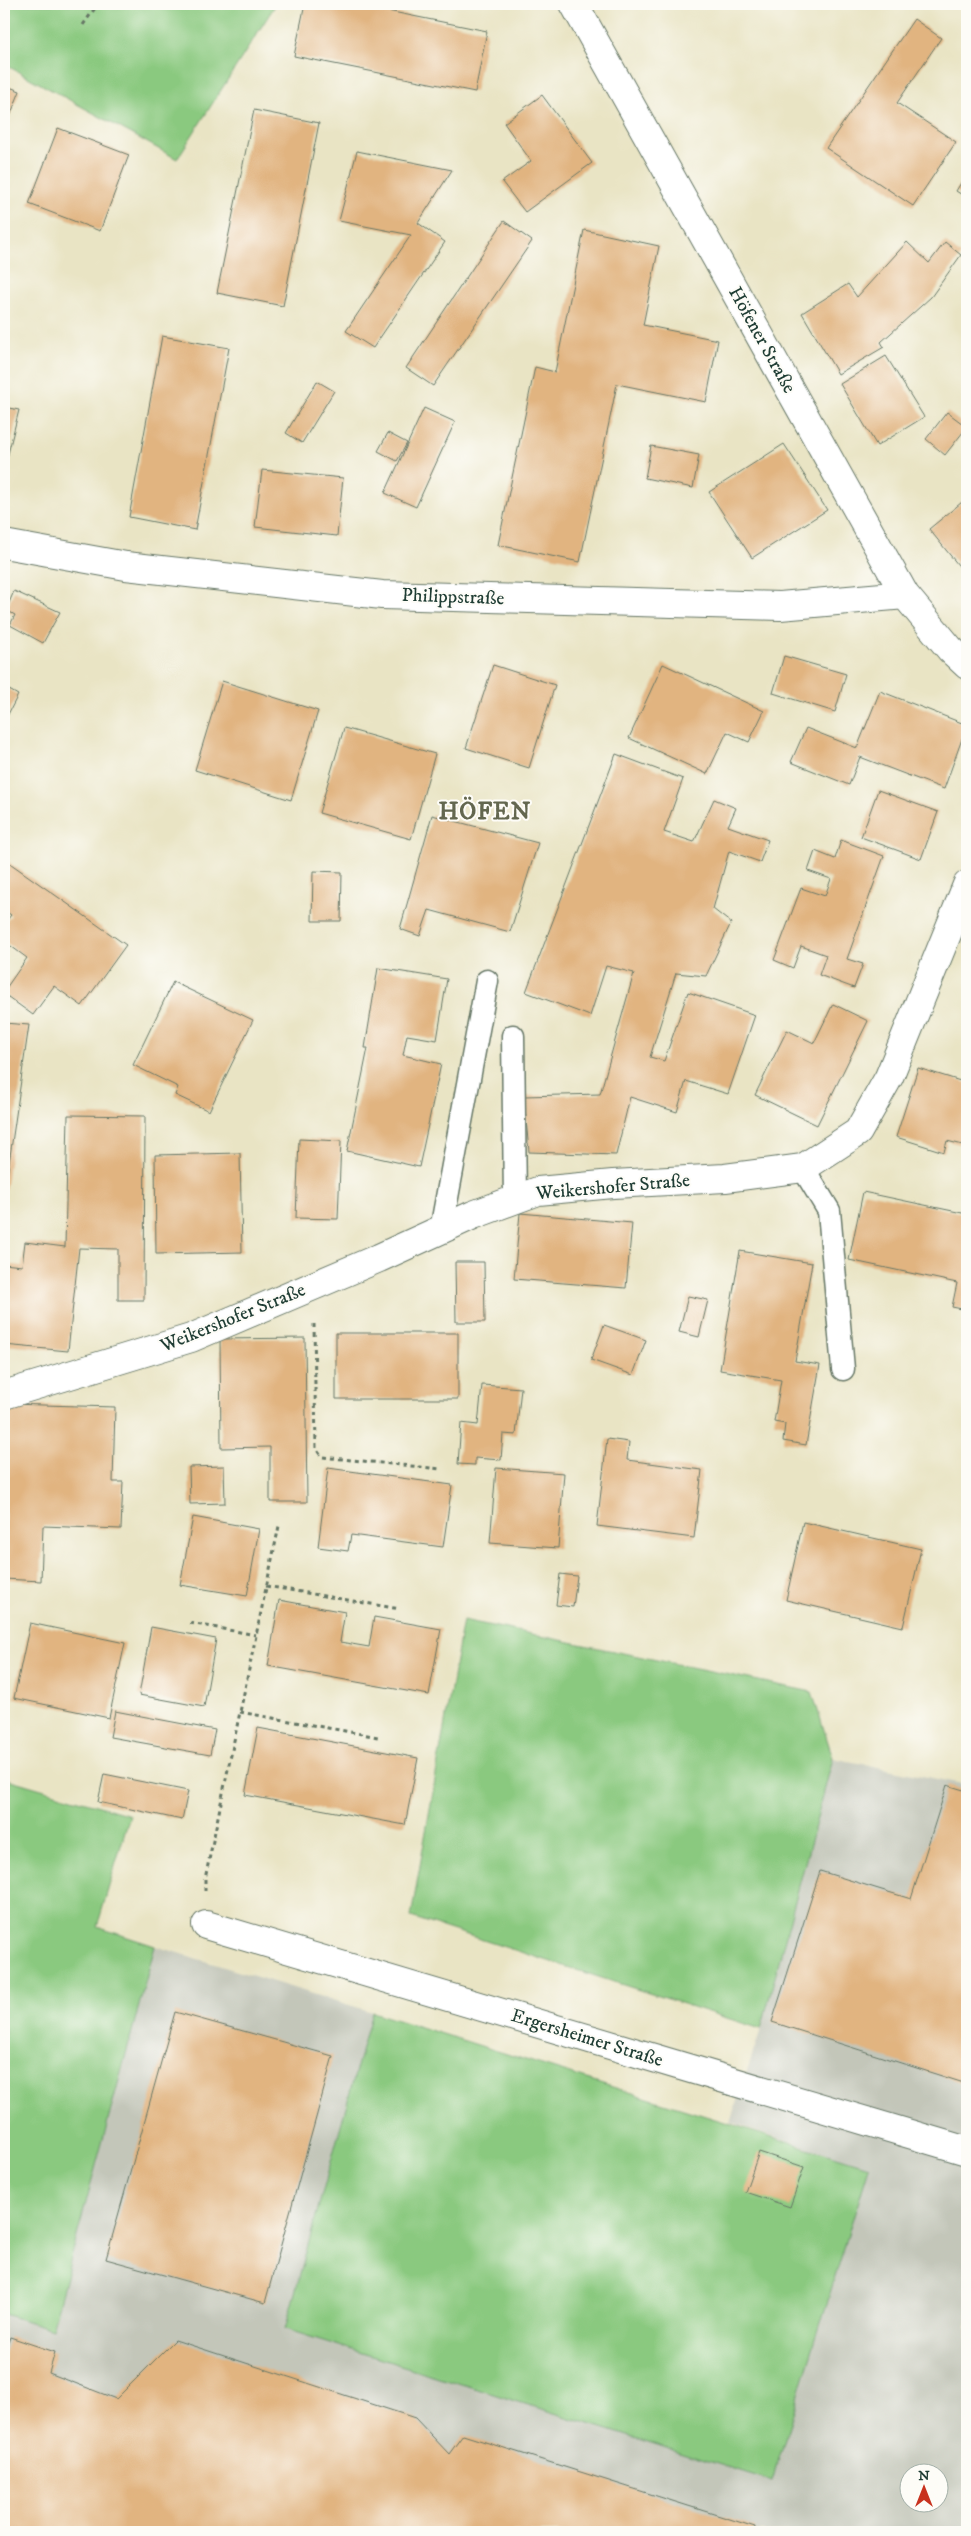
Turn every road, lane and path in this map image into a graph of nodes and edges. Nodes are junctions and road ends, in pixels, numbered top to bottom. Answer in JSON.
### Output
{"nodes":[{"id":1,"x":98,"y":4,"type":"edge"},
{"id":2,"x":574,"y":4,"type":"edge"},
{"id":3,"x":83,"y":25,"type":"dead end"},
{"id":4,"x":4,"y":544,"type":"edge"},
{"id":5,"x":905,"y":594,"type":"junction"},
{"id":6,"x":967,"y":664,"type":"edge"},
{"id":7,"x":967,"y":884,"type":"edge"},
{"id":8,"x":487,"y":981,"type":"dead end"},
{"id":9,"x":513,"y":1036,"type":"dead end"},
{"id":10,"x":803,"y":1168,"type":"junction"},
{"id":11,"x":515,"y":1200,"type":"junction"},
{"id":12,"x":441,"y":1230,"type":"junction"},
{"id":13,"x":314,"y":1286,"type":"junction"},
{"id":14,"x":843,"y":1369,"type":"dead end"},
{"id":15,"x":4,"y":1395,"type":"edge"},
{"id":16,"x":441,"y":1470,"type":"dead end"},
{"id":17,"x":279,"y":1526,"type":"dead end"},
{"id":18,"x":266,"y":1586,"type":"junction"},
{"id":19,"x":400,"y":1609,"type":"dead end"},
{"id":20,"x":190,"y":1623,"type":"dead end"},
{"id":21,"x":256,"y":1635,"type":"junction"},
{"id":22,"x":240,"y":1712,"type":"junction"},
{"id":23,"x":378,"y":1737,"type":"dead end"},
{"id":24,"x":206,"y":1925,"type":"joint"},
{"id":25,"x":967,"y":2151,"type":"edge"}],
"edges":[{"from":1,"to":3,"type":"path"},
{"from":2,"to":5,"type":"street","name":"Höfener Straße"},
{"from":4,"to":5,"type":"street","name":"Philippstraße"},
{"from":5,"to":6,"type":"street","name":"Höfener Straße"},
{"from":7,"to":10,"type":"street","name":"Weikershofer Straße"},
{"from":8,"to":12,"type":"lane"},
{"from":9,"to":11,"type":"lane"},
{"from":10,"to":11,"type":"street","name":"Weikershofer Straße"},
{"from":10,"to":14,"type":"lane"},
{"from":11,"to":12,"type":"street","name":"Weikershofer Straße"},
{"from":12,"to":13,"type":"street","name":"Weikershofer Straße"},
{"from":13,"to":15,"type":"street","name":"Weikershofer Straße"},
{"from":13,"to":16,"type":"path"},
{"from":17,"to":18,"type":"path"},
{"from":18,"to":19,"type":"path"},
{"from":18,"to":21,"type":"path"},
{"from":20,"to":21,"type":"path"},
{"from":21,"to":22,"type":"path"},
{"from":22,"to":23,"type":"path"},
{"from":22,"to":24,"type":"path"},
{"from":24,"to":25,"type":"street","name":"Ergersheimer Straße"}]}
